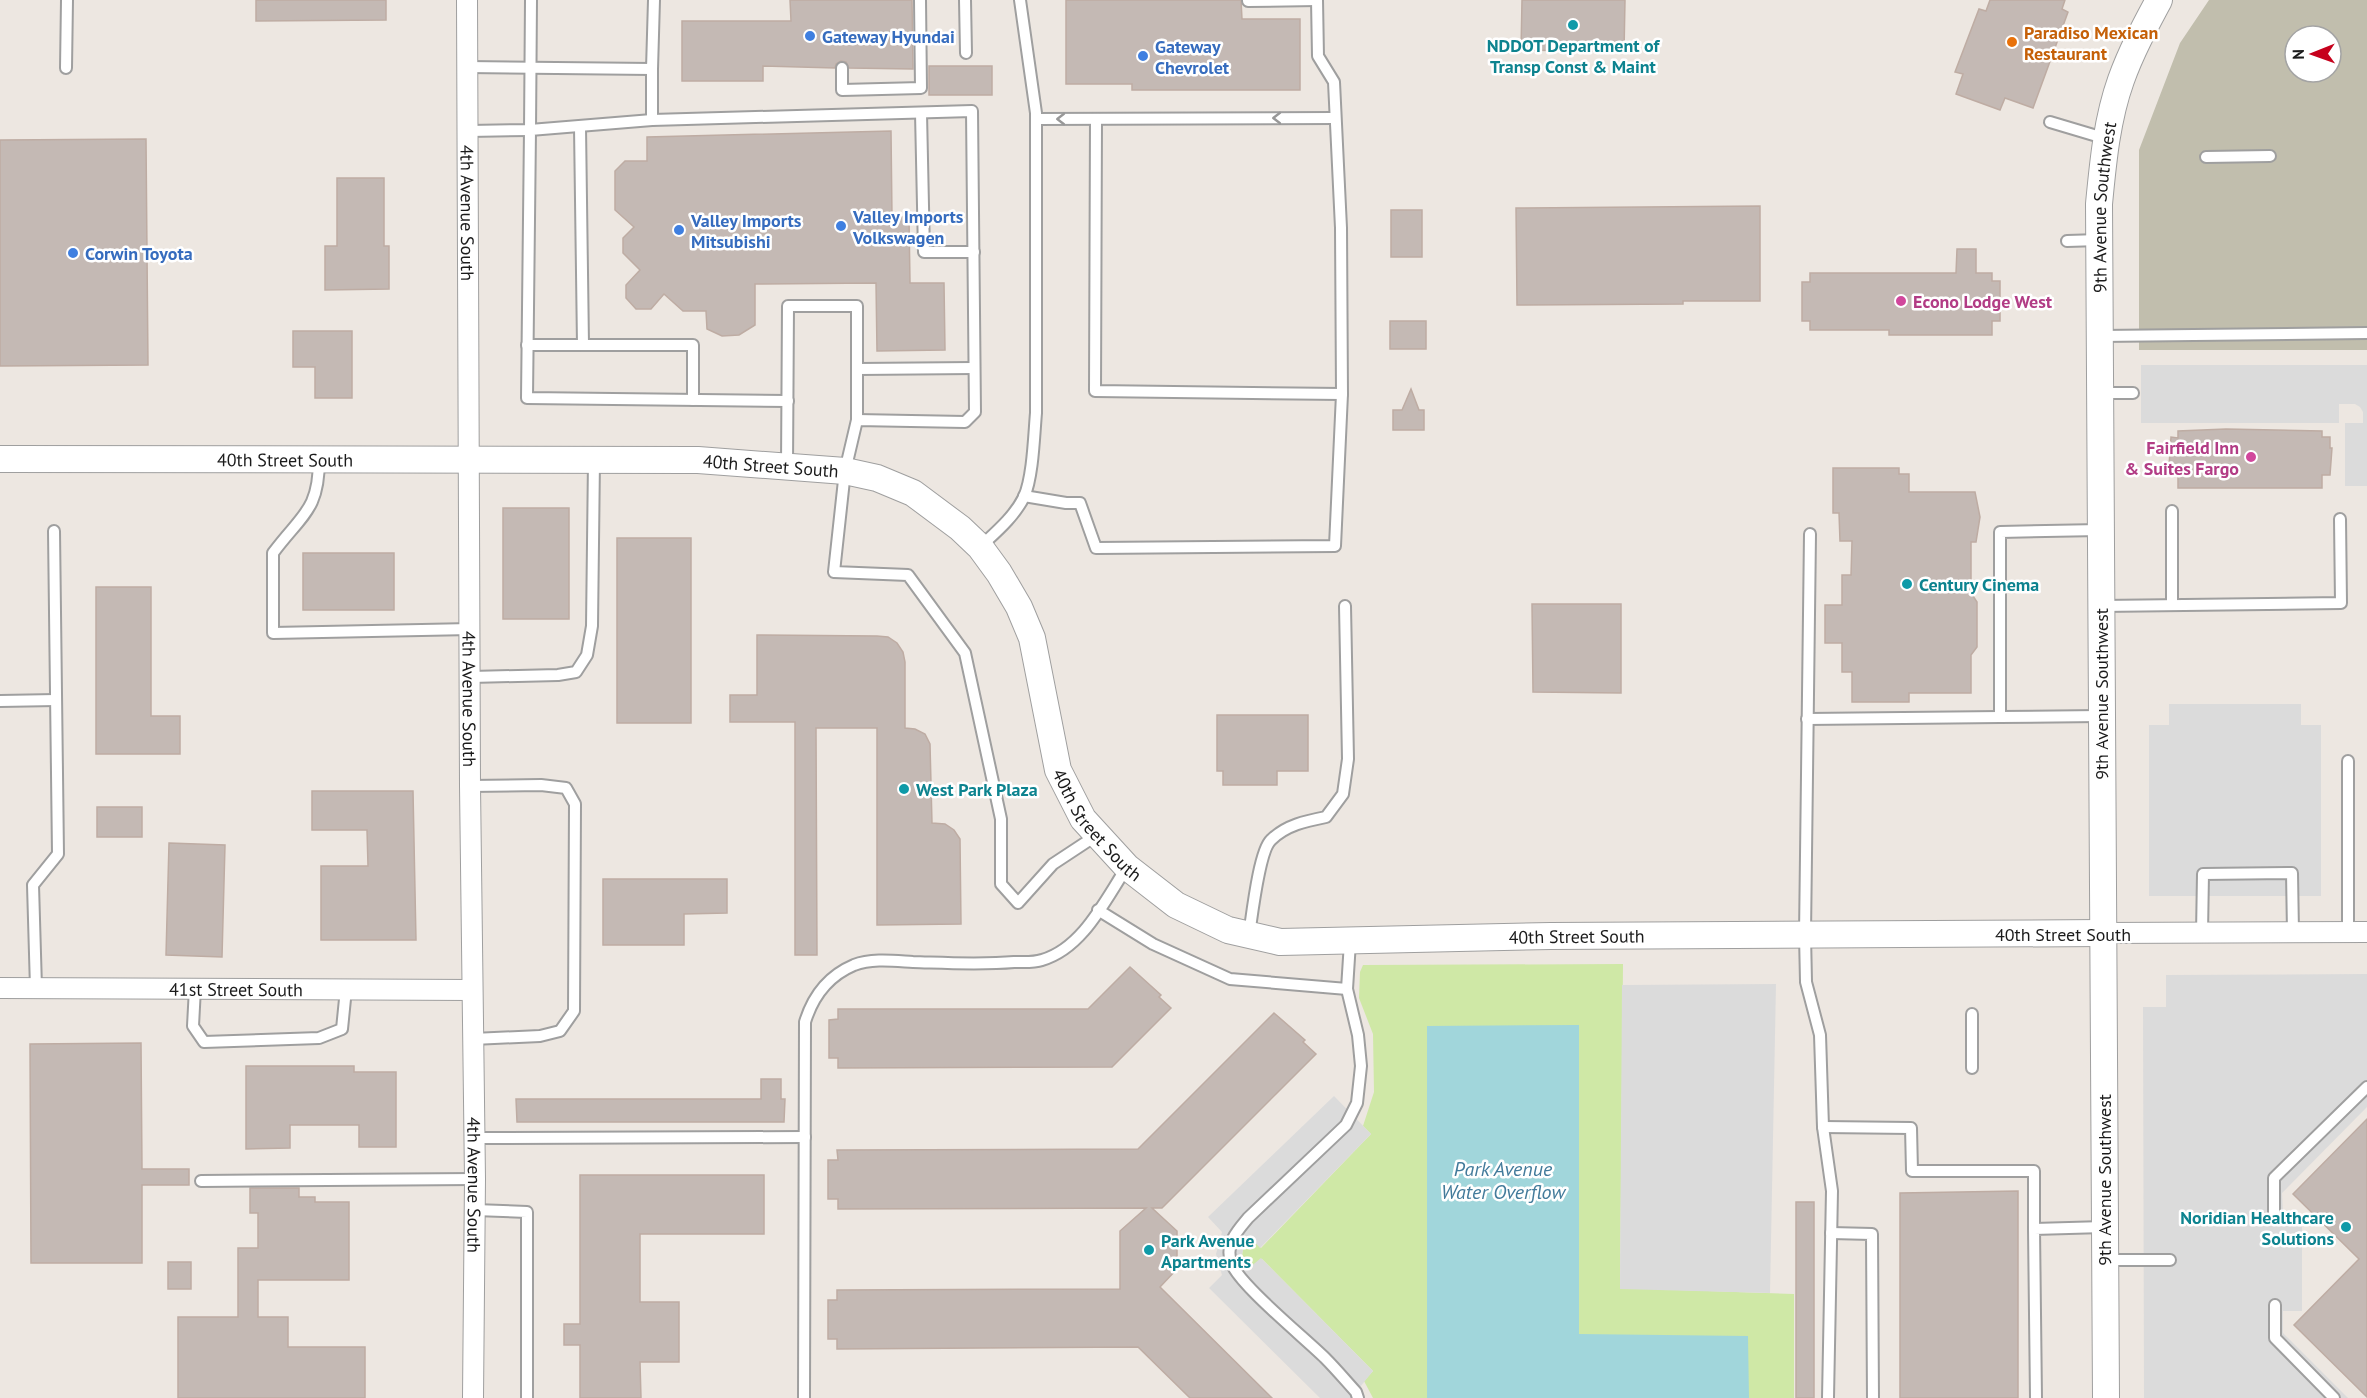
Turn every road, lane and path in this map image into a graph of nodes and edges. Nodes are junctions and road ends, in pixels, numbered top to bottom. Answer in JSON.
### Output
{"nodes":[{"id":1,"x":67,"y":0,"type":"edge"},
{"id":2,"x":467,"y":0,"type":"edge"},
{"id":3,"x":531,"y":0,"type":"edge"},
{"id":4,"x":654,"y":0,"type":"edge"},
{"id":5,"x":921,"y":0,"type":"edge"},
{"id":6,"x":965,"y":0,"type":"edge"},
{"id":7,"x":1020,"y":0,"type":"edge"},
{"id":8,"x":1317,"y":0,"type":"edge"},
{"id":9,"x":2159,"y":0,"type":"edge"},
{"id":10,"x":1248,"y":1,"type":"edge"},
{"id":11,"x":966,"y":53,"type":"dead end"},
{"id":12,"x":530,"y":67,"type":"junction"},
{"id":13,"x":66,"y":68,"type":"dead end"},
{"id":14,"x":467,"y":68,"type":"junction"},
{"id":15,"x":842,"y":68,"type":"dead end"},
{"id":16,"x":652,"y":69,"type":"junction"},
{"id":17,"x":921,"y":113,"type":"junction"},
{"id":18,"x":1335,"y":118,"type":"junction"},
{"id":19,"x":1036,"y":119,"type":"junction"},
{"id":20,"x":1096,"y":119,"type":"junction"},
{"id":21,"x":652,"y":120,"type":"junction"},
{"id":22,"x":2050,"y":122,"type":"dead end"},
{"id":23,"x":580,"y":127,"type":"junction"},
{"id":24,"x":530,"y":130,"type":"junction"},
{"id":25,"x":469,"y":131,"type":"junction"},
{"id":26,"x":2107,"y":139,"type":"junction"},
{"id":27,"x":2270,"y":156,"type":"dead end"},
{"id":28,"x":2206,"y":157,"type":"dead end"},
{"id":29,"x":2099,"y":240,"type":"junction"},
{"id":30,"x":2067,"y":241,"type":"dead end"},
{"id":31,"x":974,"y":252,"type":"junction"},
{"id":32,"x":2367,"y":333,"type":"edge"},
{"id":33,"x":2099,"y":336,"type":"junction"},
{"id":34,"x":527,"y":345,"type":"junction"},
{"id":35,"x":583,"y":345,"type":"junction"},
{"id":36,"x":974,"y":368,"type":"junction"},
{"id":37,"x":858,"y":369,"type":"junction"},
{"id":38,"x":2099,"y":393,"type":"junction"},
{"id":39,"x":2133,"y":393,"type":"dead end"},
{"id":40,"x":1342,"y":394,"type":"junction"},
{"id":41,"x":693,"y":400,"type":"junction"},
{"id":42,"x":788,"y":401,"type":"junction"},
{"id":43,"x":857,"y":420,"type":"junction"},
{"id":44,"x":0,"y":459,"type":"edge"},
{"id":45,"x":319,"y":459,"type":"junction"},
{"id":46,"x":471,"y":459,"type":"junction"},
{"id":47,"x":594,"y":459,"type":"junction"},
{"id":48,"x":787,"y":466,"type":"junction"},
{"id":49,"x":845,"y":471,"type":"junction"},
{"id":50,"x":1024,"y":496,"type":"junction"},
{"id":51,"x":2172,"y":511,"type":"dead end"},
{"id":52,"x":2340,"y":519,"type":"dead end"},
{"id":53,"x":2100,"y":530,"type":"junction"},
{"id":54,"x":54,"y":531,"type":"dead end"},
{"id":55,"x":1810,"y":534,"type":"dead end"},
{"id":56,"x":980,"y":547,"type":"junction"},
{"id":57,"x":2172,"y":605,"type":"junction"},
{"id":58,"x":1345,"y":606,"type":"dead end"},
{"id":59,"x":2100,"y":606,"type":"junction"},
{"id":60,"x":471,"y":629,"type":"junction"},
{"id":61,"x":471,"y":677,"type":"junction"},
{"id":62,"x":56,"y":700,"type":"junction"},
{"id":63,"x":0,"y":701,"type":"edge"},
{"id":64,"x":2100,"y":716,"type":"junction"},
{"id":65,"x":2001,"y":717,"type":"junction"},
{"id":66,"x":1807,"y":719,"type":"junction"},
{"id":67,"x":2349,"y":760,"type":"dead end"},
{"id":68,"x":471,"y":786,"type":"junction"},
{"id":69,"x":1097,"y":835,"type":"junction"},
{"id":70,"x":1127,"y":867,"type":"junction"},
{"id":71,"x":1098,"y":910,"type":"junction"},
{"id":72,"x":2293,"y":932,"type":"junction"},
{"id":73,"x":2358,"y":932,"type":"edge"},
{"id":74,"x":2103,"y":933,"type":"junction"},
{"id":75,"x":2202,"y":933,"type":"junction"},
{"id":76,"x":1249,"y":935,"type":"junction"},
{"id":77,"x":1804,"y":935,"type":"junction"},
{"id":78,"x":1350,"y":942,"type":"junction"},
{"id":79,"x":0,"y":988,"type":"edge"},
{"id":80,"x":36,"y":988,"type":"junction"},
{"id":81,"x":195,"y":988,"type":"junction"},
{"id":82,"x":346,"y":989,"type":"junction"},
{"id":83,"x":1347,"y":989,"type":"junction"},
{"id":84,"x":472,"y":990,"type":"junction"},
{"id":85,"x":1972,"y":1014,"type":"dead end"},
{"id":86,"x":473,"y":1039,"type":"junction"},
{"id":87,"x":1972,"y":1068,"type":"dead end"},
{"id":88,"x":2367,"y":1088,"type":"edge"},
{"id":89,"x":1823,"y":1127,"type":"junction"},
{"id":90,"x":805,"y":1137,"type":"junction"},
{"id":91,"x":473,"y":1138,"type":"junction"},
{"id":92,"x":475,"y":1179,"type":"junction"},
{"id":93,"x":201,"y":1181,"type":"dead end"},
{"id":94,"x":475,"y":1210,"type":"junction"},
{"id":95,"x":2274,"y":1216,"type":"dead end"},
{"id":96,"x":2104,"y":1227,"type":"junction"},
{"id":97,"x":2034,"y":1229,"type":"junction"},
{"id":98,"x":1831,"y":1233,"type":"junction"},
{"id":99,"x":2105,"y":1260,"type":"junction"},
{"id":100,"x":2170,"y":1260,"type":"dead end"},
{"id":101,"x":2275,"y":1305,"type":"dead end"},
{"id":102,"x":473,"y":1398,"type":"edge"},
{"id":103,"x":527,"y":1398,"type":"edge"},
{"id":104,"x":804,"y":1398,"type":"edge"},
{"id":105,"x":1358,"y":1398,"type":"edge"},
{"id":106,"x":1828,"y":1398,"type":"edge"},
{"id":107,"x":1873,"y":1398,"type":"edge"},
{"id":108,"x":2036,"y":1398,"type":"edge"},
{"id":109,"x":2106,"y":1398,"type":"edge"},
{"id":110,"x":2334,"y":1398,"type":"edge"}],
"edges":[{"from":1,"to":13,"type":"lane"},
{"from":2,"to":14,"type":"street","name":"4th Avenue South"},
{"from":3,"to":12,"type":"lane"},
{"from":4,"to":16,"type":"lane"},
{"from":5,"to":15,"type":"lane"},
{"from":6,"to":11,"type":"lane"},
{"from":7,"to":19,"type":"lane"},
{"from":8,"to":10,"type":"lane"},
{"from":8,"to":18,"type":"lane"},
{"from":9,"to":26,"type":"street","name":"9th Avenue Southwest"},
{"from":12,"to":14,"type":"lane"},
{"from":12,"to":16,"type":"lane"},
{"from":12,"to":24,"type":"lane"},
{"from":14,"to":25,"type":"street","name":"4th Avenue South"},
{"from":16,"to":21,"type":"lane"},
{"from":17,"to":21,"type":"lane"},
{"from":17,"to":31,"type":"lane"},
{"from":17,"to":31,"type":"lane"},
{"from":18,"to":20,"type":"lane","one_way":true},
{"from":18,"to":40,"type":"lane"},
{"from":20,"to":19,"type":"lane","one_way":true},
{"from":19,"to":50,"type":"lane"},
{"from":20,"to":40,"type":"lane"},
{"from":21,"to":23,"type":"lane"},
{"from":22,"to":26,"type":"lane"},
{"from":23,"to":24,"type":"lane"},
{"from":23,"to":35,"type":"lane"},
{"from":24,"to":25,"type":"lane"},
{"from":24,"to":34,"type":"lane"},
{"from":25,"to":46,"type":"street","name":"4th Avenue South"},
{"from":26,"to":29,"type":"street","name":"9th Avenue Southwest"},
{"from":27,"to":28,"type":"lane"},
{"from":29,"to":30,"type":"lane"},
{"from":29,"to":33,"type":"street","name":"9th Avenue Southwest"},
{"from":31,"to":36,"type":"lane"},
{"from":32,"to":33,"type":"lane"},
{"from":33,"to":38,"type":"street","name":"9th Avenue Southwest"},
{"from":34,"to":35,"type":"lane"},
{"from":34,"to":41,"type":"lane"},
{"from":35,"to":41,"type":"lane"},
{"from":36,"to":37,"type":"lane"},
{"from":36,"to":43,"type":"lane"},
{"from":37,"to":42,"type":"lane"},
{"from":37,"to":43,"type":"lane"},
{"from":38,"to":39,"type":"lane"},
{"from":38,"to":53,"type":"street","name":"9th Avenue Southwest"},
{"from":40,"to":50,"type":"lane"},
{"from":41,"to":42,"type":"lane"},
{"from":42,"to":48,"type":"lane"},
{"from":43,"to":49,"type":"lane"},
{"from":44,"to":45,"type":"street","name":"40th Street South"},
{"from":45,"to":46,"type":"street","name":"40th Street South"},
{"from":45,"to":60,"type":"lane"},
{"from":46,"to":47,"type":"street","name":"40th Street South"},
{"from":46,"to":60,"type":"street","name":"4th Avenue South"},
{"from":47,"to":48,"type":"street","name":"40th Street South"},
{"from":47,"to":61,"type":"lane"},
{"from":48,"to":49,"type":"street","name":"40th Street South"},
{"from":49,"to":56,"type":"street","name":"40th Street South"},
{"from":49,"to":69,"type":"lane"},
{"from":50,"to":56,"type":"lane"},
{"from":51,"to":57,"type":"lane"},
{"from":52,"to":57,"type":"lane"},
{"from":53,"to":59,"type":"street","name":"9th Avenue Southwest"},
{"from":53,"to":65,"type":"lane"},
{"from":54,"to":62,"type":"lane"},
{"from":55,"to":66,"type":"lane"},
{"from":56,"to":69,"type":"street","name":"40th Street South"},
{"from":57,"to":59,"type":"lane"},
{"from":58,"to":76,"type":"lane"},
{"from":59,"to":64,"type":"street","name":"9th Avenue Southwest"},
{"from":60,"to":61,"type":"street","name":"4th Avenue South"},
{"from":61,"to":68,"type":"street","name":"4th Avenue South"},
{"from":62,"to":63,"type":"lane"},
{"from":62,"to":80,"type":"lane"},
{"from":64,"to":65,"type":"lane"},
{"from":64,"to":74,"type":"street","name":"9th Avenue Southwest"},
{"from":65,"to":66,"type":"lane"},
{"from":66,"to":77,"type":"lane"},
{"from":67,"to":73,"type":"lane"},
{"from":68,"to":84,"type":"street","name":"4th Avenue South"},
{"from":68,"to":86,"type":"lane"},
{"from":69,"to":70,"type":"street","name":"40th Street South"},
{"from":70,"to":71,"type":"lane"},
{"from":70,"to":76,"type":"street","name":"40th Street South"},
{"from":71,"to":83,"type":"lane"},
{"from":71,"to":90,"type":"lane"},
{"from":72,"to":73,"type":"street","name":"40th Street South"},
{"from":72,"to":75,"type":"street","name":"40th Street South"},
{"from":72,"to":75,"type":"lane"},
{"from":74,"to":75,"type":"street","name":"40th Street South"},
{"from":74,"to":77,"type":"street","name":"40th Street South"},
{"from":74,"to":96,"type":"street","name":"9th Avenue Southwest"},
{"from":76,"to":78,"type":"street","name":"40th Street South"},
{"from":77,"to":78,"type":"street","name":"40th Street South"},
{"from":77,"to":89,"type":"lane"},
{"from":78,"to":83,"type":"lane"},
{"from":79,"to":80,"type":"street","name":"41st Street South"},
{"from":80,"to":81,"type":"street","name":"41st Street South"},
{"from":81,"to":82,"type":"street","name":"41st Street South"},
{"from":81,"to":82,"type":"lane"},
{"from":82,"to":84,"type":"street","name":"41st Street South"},
{"from":83,"to":105,"type":"lane"},
{"from":84,"to":86,"type":"street","name":"4th Avenue South"},
{"from":85,"to":87,"type":"lane"},
{"from":86,"to":91,"type":"street","name":"4th Avenue South"},
{"from":88,"to":95,"type":"lane"},
{"from":89,"to":97,"type":"lane"},
{"from":89,"to":98,"type":"lane"},
{"from":90,"to":91,"type":"lane"},
{"from":90,"to":104,"type":"lane"},
{"from":91,"to":92,"type":"street","name":"4th Avenue South"},
{"from":92,"to":93,"type":"lane"},
{"from":92,"to":94,"type":"street","name":"4th Avenue South"},
{"from":94,"to":102,"type":"street","name":"4th Avenue South"},
{"from":94,"to":103,"type":"lane"},
{"from":96,"to":97,"type":"lane"},
{"from":96,"to":99,"type":"street","name":"9th Avenue Southwest"},
{"from":97,"to":108,"type":"lane"},
{"from":98,"to":106,"type":"lane"},
{"from":98,"to":107,"type":"lane"},
{"from":99,"to":100,"type":"lane"},
{"from":99,"to":109,"type":"street","name":"9th Avenue Southwest"},
{"from":101,"to":110,"type":"lane"}]}
